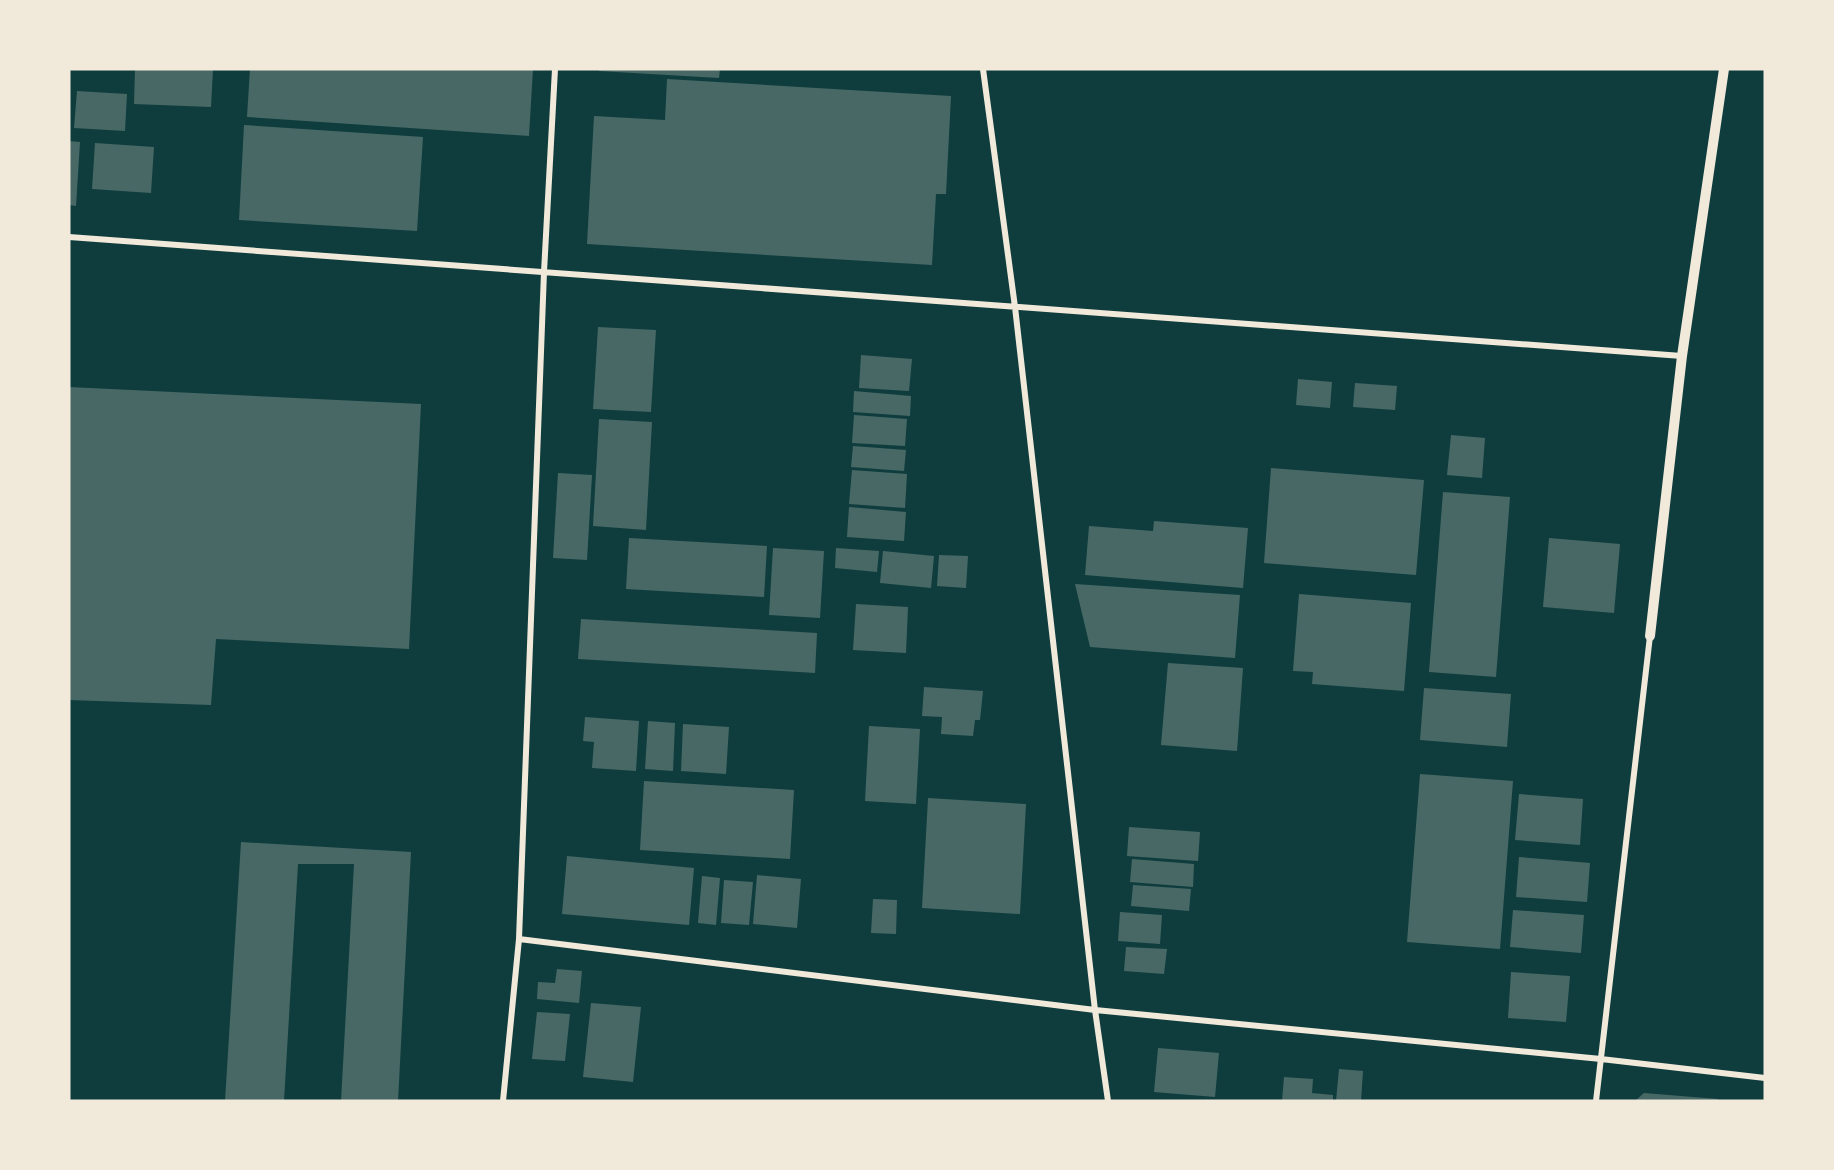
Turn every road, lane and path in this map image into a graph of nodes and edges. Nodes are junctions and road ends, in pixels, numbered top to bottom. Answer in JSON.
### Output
{"nodes":[{"id":1,"x":555,"y":69,"type":"edge"},
{"id":2,"x":984,"y":69,"type":"edge"},
{"id":3,"x":1724,"y":69,"type":"edge"},
{"id":4,"x":69,"y":237,"type":"edge"},
{"id":5,"x":544,"y":272,"type":"junction"},
{"id":6,"x":1015,"y":307,"type":"junction"},
{"id":7,"x":1682,"y":356,"type":"junction"},
{"id":8,"x":1650,"y":636,"type":"joint"},
{"id":9,"x":519,"y":939,"type":"junction"},
{"id":10,"x":1095,"y":1010,"type":"junction"},
{"id":11,"x":1601,"y":1059,"type":"junction"},
{"id":12,"x":1765,"y":1078,"type":"edge"},
{"id":13,"x":503,"y":1101,"type":"edge"},
{"id":14,"x":1108,"y":1101,"type":"edge"},
{"id":15,"x":1596,"y":1101,"type":"edge"}],
"edges":[{"from":1,"to":5,"type":"street"},
{"from":2,"to":6,"type":"street"},
{"from":3,"to":7,"type":"street"},
{"from":4,"to":5,"type":"street"},
{"from":5,"to":6,"type":"street"},
{"from":5,"to":9,"type":"street"},
{"from":6,"to":7,"type":"street"},
{"from":6,"to":10,"type":"street"},
{"from":7,"to":8,"type":"street"},
{"from":8,"to":11,"type":"street"},
{"from":9,"to":10,"type":"street"},
{"from":9,"to":13,"type":"street"},
{"from":10,"to":11,"type":"street"},
{"from":10,"to":14,"type":"street"},
{"from":11,"to":12,"type":"street"},
{"from":11,"to":15,"type":"street"}]}
